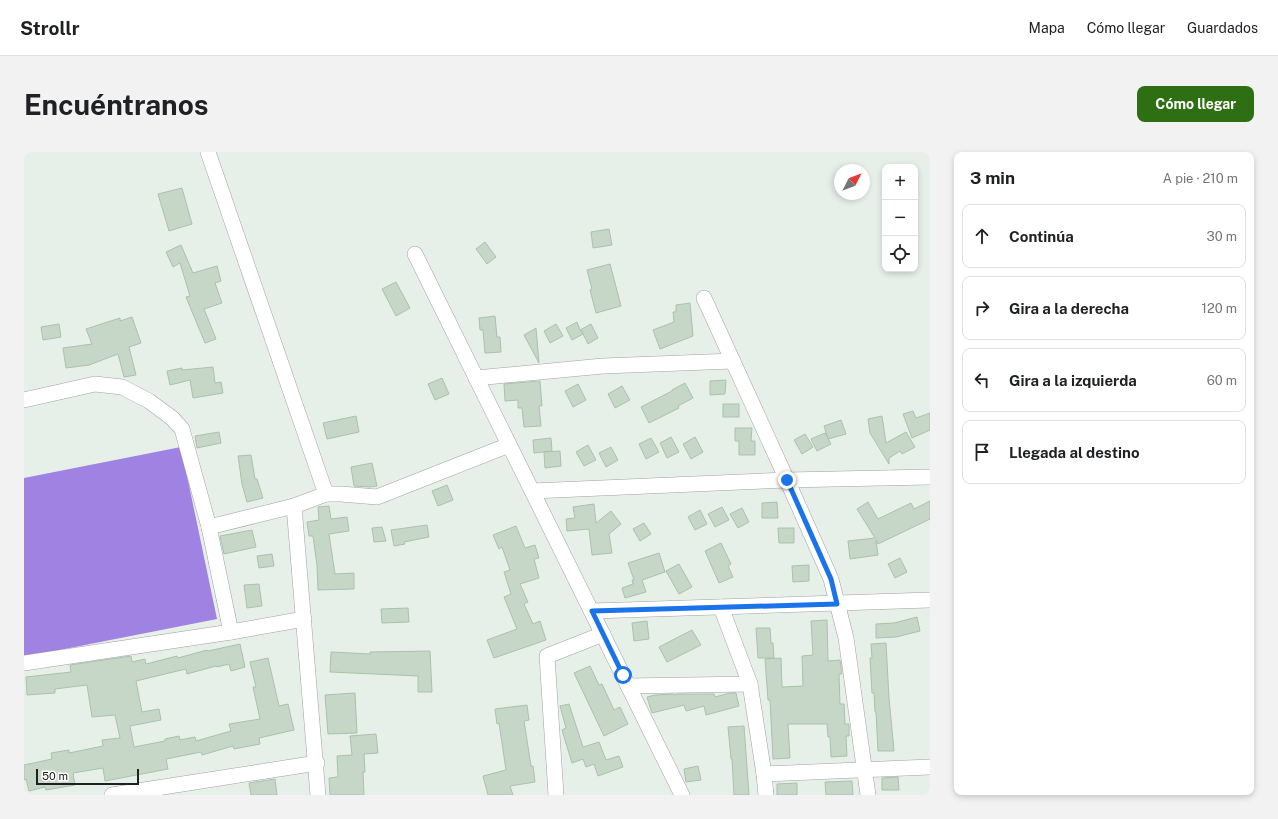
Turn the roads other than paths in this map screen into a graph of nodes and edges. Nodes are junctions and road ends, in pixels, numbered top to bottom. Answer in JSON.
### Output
{"nodes":[{"id":1,"x":208,"y":152,"type":"edge"},
{"id":2,"x":415,"y":254,"type":"dead end"},
{"id":3,"x":704,"y":298,"type":"dead end"},
{"id":4,"x":733,"y":361,"type":"junction"},
{"id":5,"x":476,"y":378,"type":"junction"},
{"id":6,"x":24,"y":400,"type":"edge"},
{"id":7,"x":509,"y":445,"type":"junction"},
{"id":8,"x":930,"y":477,"type":"edge"},
{"id":9,"x":787,"y":480,"type":"junction"},
{"id":10,"x":532,"y":491,"type":"junction"},
{"id":11,"x":326,"y":494,"type":"junction"},
{"id":12,"x":294,"y":506,"type":"junction"},
{"id":13,"x":209,"y":527,"type":"junction"},
{"id":14,"x":930,"y":600,"type":"edge"},
{"id":15,"x":837,"y":604,"type":"junction"},
{"id":16,"x":721,"y":607,"type":"junction"},
{"id":17,"x":592,"y":611,"type":"junction"},
{"id":18,"x":304,"y":619,"type":"junction"},
{"id":19,"x":231,"y":632,"type":"junction"},
{"id":20,"x":603,"y":634,"type":"junction"},
{"id":21,"x":24,"y":662,"type":"edge"},
{"id":22,"x":750,"y":684,"type":"junction"},
{"id":23,"x":628,"y":686,"type":"junction"},
{"id":24,"x":317,"y":763,"type":"junction"},
{"id":25,"x":930,"y":767,"type":"edge"},
{"id":26,"x":865,"y":770,"type":"junction"},
{"id":27,"x":764,"y":774,"type":"junction"},
{"id":28,"x":112,"y":795,"type":"edge"},
{"id":29,"x":318,"y":795,"type":"edge"},
{"id":30,"x":556,"y":795,"type":"edge"},
{"id":31,"x":682,"y":795,"type":"edge"},
{"id":32,"x":766,"y":795,"type":"edge"},
{"id":33,"x":868,"y":795,"type":"edge"}],
"edges":[{"from":1,"to":11,"type":"street"},
{"from":2,"to":5,"type":"street"},
{"from":3,"to":4,"type":"street"},
{"from":4,"to":5,"type":"street"},
{"from":4,"to":9,"type":"street"},
{"from":5,"to":7,"type":"street"},
{"from":6,"to":13,"type":"street"},
{"from":7,"to":10,"type":"street"},
{"from":7,"to":11,"type":"street"},
{"from":8,"to":9,"type":"street"},
{"from":9,"to":10,"type":"street"},
{"from":9,"to":15,"type":"street"},
{"from":10,"to":17,"type":"street"},
{"from":11,"to":12,"type":"street"},
{"from":12,"to":13,"type":"street"},
{"from":12,"to":18,"type":"street"},
{"from":13,"to":19,"type":"street"},
{"from":14,"to":15,"type":"street"},
{"from":15,"to":16,"type":"street"},
{"from":15,"to":26,"type":"street"},
{"from":16,"to":17,"type":"street"},
{"from":16,"to":22,"type":"street"},
{"from":17,"to":20,"type":"street"},
{"from":18,"to":19,"type":"street"},
{"from":18,"to":24,"type":"street"},
{"from":19,"to":21,"type":"street"},
{"from":20,"to":23,"type":"street"},
{"from":20,"to":30,"type":"street"},
{"from":22,"to":23,"type":"street"},
{"from":22,"to":27,"type":"street"},
{"from":23,"to":31,"type":"street"},
{"from":24,"to":28,"type":"street"},
{"from":24,"to":29,"type":"street"},
{"from":25,"to":26,"type":"street"},
{"from":26,"to":27,"type":"street"},
{"from":26,"to":33,"type":"street"},
{"from":27,"to":32,"type":"street"}]}
